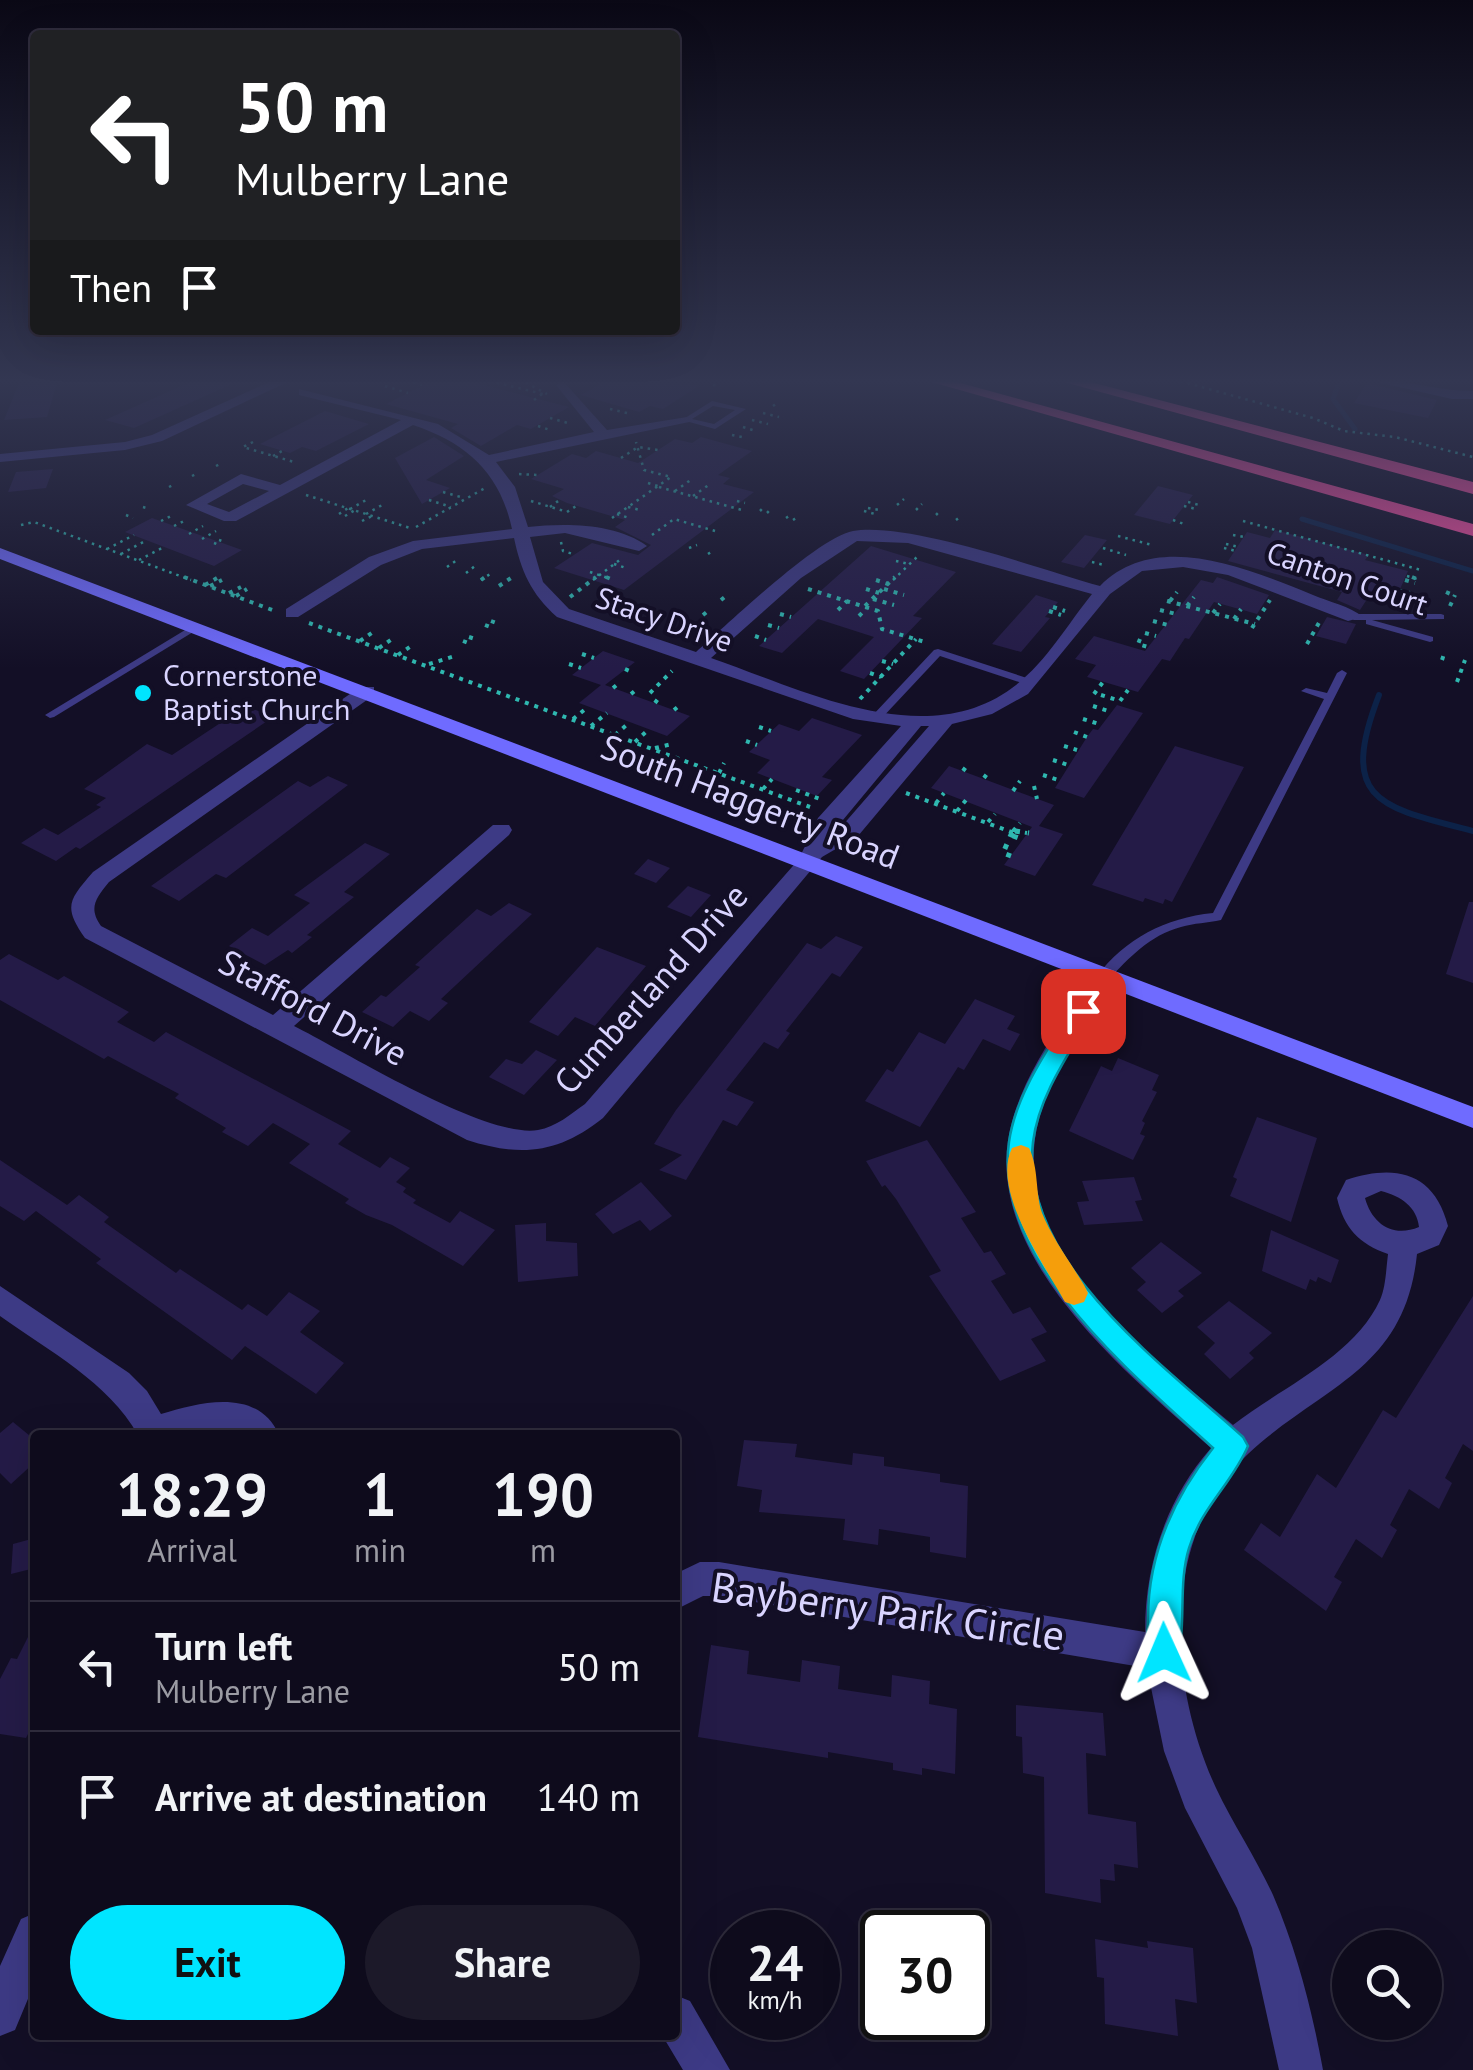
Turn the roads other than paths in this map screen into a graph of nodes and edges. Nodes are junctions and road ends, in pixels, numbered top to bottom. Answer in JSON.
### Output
{"nodes":[{"id":1,"x":309,"y":476,"type":"edge"},
{"id":2,"x":498,"y":476,"type":"edge"},
{"id":3,"x":1277,"y":476,"type":"edge"},
{"id":4,"x":1426,"y":476,"type":"edge"},
{"id":5,"x":1473,"y":488,"type":"edge"},
{"id":6,"x":282,"y":490,"type":"junction"},
{"id":7,"x":1473,"y":530,"type":"edge"},
{"id":8,"x":520,"y":533,"type":"junction"},
{"id":9,"x":638,"y":546,"type":"road end"},
{"id":10,"x":0,"y":553,"type":"edge"},
{"id":11,"x":1103,"y":592,"type":"junction"},
{"id":12,"x":293,"y":616,"type":"road end"},
{"id":13,"x":1441,"y":616,"type":"dead end"},
{"id":14,"x":1354,"y":617,"type":"junction"},
{"id":15,"x":195,"y":627,"type":"junction"},
{"id":16,"x":1430,"y":640,"type":"dead end"},
{"id":17,"x":697,"y":661,"type":"junction"},
{"id":18,"x":1342,"y":674,"type":"dead end"},
{"id":19,"x":1029,"y":682,"type":"junction"},
{"id":20,"x":1306,"y":690,"type":"dead end"},
{"id":21,"x":367,"y":692,"type":"junction"},
{"id":22,"x":1330,"y":698,"type":"junction"},
{"id":23,"x":50,"y":715,"type":"dead end"},
{"id":24,"x":947,"y":717,"type":"junction"},
{"id":25,"x":876,"y":718,"type":"junction"},
{"id":26,"x":917,"y":719,"type":"junction"},
{"id":27,"x":850,"y":796,"type":"junction"},
{"id":28,"x":873,"y":804,"type":"junction"},
{"id":29,"x":501,"y":830,"type":"dead end"},
{"id":30,"x":812,"y":857,"type":"junction"},
{"id":31,"x":1102,"y":977,"type":"junction"},
{"id":32,"x":276,"y":1028,"type":"junction"},
{"id":33,"x":1473,"y":1118,"type":"edge"},
{"id":34,"x":532,"y":1142,"type":"joint"},
{"id":35,"x":1404,"y":1246,"type":"dead end"},
{"id":36,"x":0,"y":1299,"type":"edge"},
{"id":37,"x":153,"y":1430,"type":"edge"},
{"id":38,"x":165,"y":1430,"type":"edge"},
{"id":39,"x":259,"y":1430,"type":"edge"},
{"id":40,"x":1233,"y":1446,"type":"junction"},
{"id":41,"x":680,"y":1590,"type":"edge"},
{"id":42,"x":1164,"y":1653,"type":"junction"},
{"id":43,"x":30,"y":1944,"type":"edge"},
{"id":44,"x":0,"y":2014,"type":"edge"},
{"id":45,"x":680,"y":2024,"type":"edge"},
{"id":46,"x":708,"y":2070,"type":"edge"},
{"id":47,"x":1301,"y":2070,"type":"edge"}],
"edges":[{"from":1,"to":6,"type":"street"},
{"from":2,"to":8,"type":"street","name":"Stacy Drive"},
{"from":3,"to":7,"type":"highway"},
{"from":4,"to":5,"type":"highway"},
{"from":6,"to":6,"type":"street"},
{"from":8,"to":9,"type":"street"},
{"from":8,"to":12,"type":"street"},
{"from":8,"to":17,"type":"street","name":"Stacy Drive"},
{"from":10,"to":15,"type":"main road","name":"South Haggerty Road"},
{"from":11,"to":14,"type":"street","name":"Canton Court"},
{"from":11,"to":17,"type":"street"},
{"from":11,"to":19,"type":"street","name":"Canton Court"},
{"from":13,"to":14,"type":"lane"},
{"from":14,"to":16,"type":"lane","name":"Canton Court"},
{"from":15,"to":21,"type":"main road","name":"South Haggerty Road"},
{"from":15,"to":23,"type":"lane"},
{"from":17,"to":25,"type":"street","name":"Stacy Drive"},
{"from":18,"to":22,"type":"lane"},
{"from":19,"to":24,"type":"street","name":"Canton Court"},
{"from":19,"to":25,"type":"lane"},
{"from":20,"to":22,"type":"lane"},
{"from":21,"to":30,"type":"main road","name":"South Haggerty Road"},
{"from":21,"to":32,"type":"street","name":"Stafford Drive"},
{"from":22,"to":31,"type":"lane"},
{"from":24,"to":26,"type":"street","name":"Canton Court"},
{"from":24,"to":28,"type":"street"},
{"from":25,"to":26,"type":"street","name":"Stacy Drive"},
{"from":26,"to":27,"type":"street"},
{"from":27,"to":28,"type":"lane"},
{"from":27,"to":30,"type":"street"},
{"from":28,"to":30,"type":"street"},
{"from":29,"to":32,"type":"street"},
{"from":30,"to":31,"type":"main road","name":"South Haggerty Road"},
{"from":30,"to":34,"type":"street","name":"Cumberland Drive"},
{"from":31,"to":33,"type":"main road","name":"South Haggerty Road"},
{"from":31,"to":40,"type":"street"},
{"from":32,"to":34,"type":"street","name":"Stafford Drive"},
{"from":35,"to":40,"type":"street"},
{"from":36,"to":37,"type":"street"},
{"from":38,"to":39,"type":"street"},
{"from":40,"to":42,"type":"street"},
{"from":41,"to":42,"type":"street","name":"Bayberry Park Circle"},
{"from":42,"to":47,"type":"street"},
{"from":43,"to":44,"type":"street"},
{"from":45,"to":46,"type":"street"}]}
